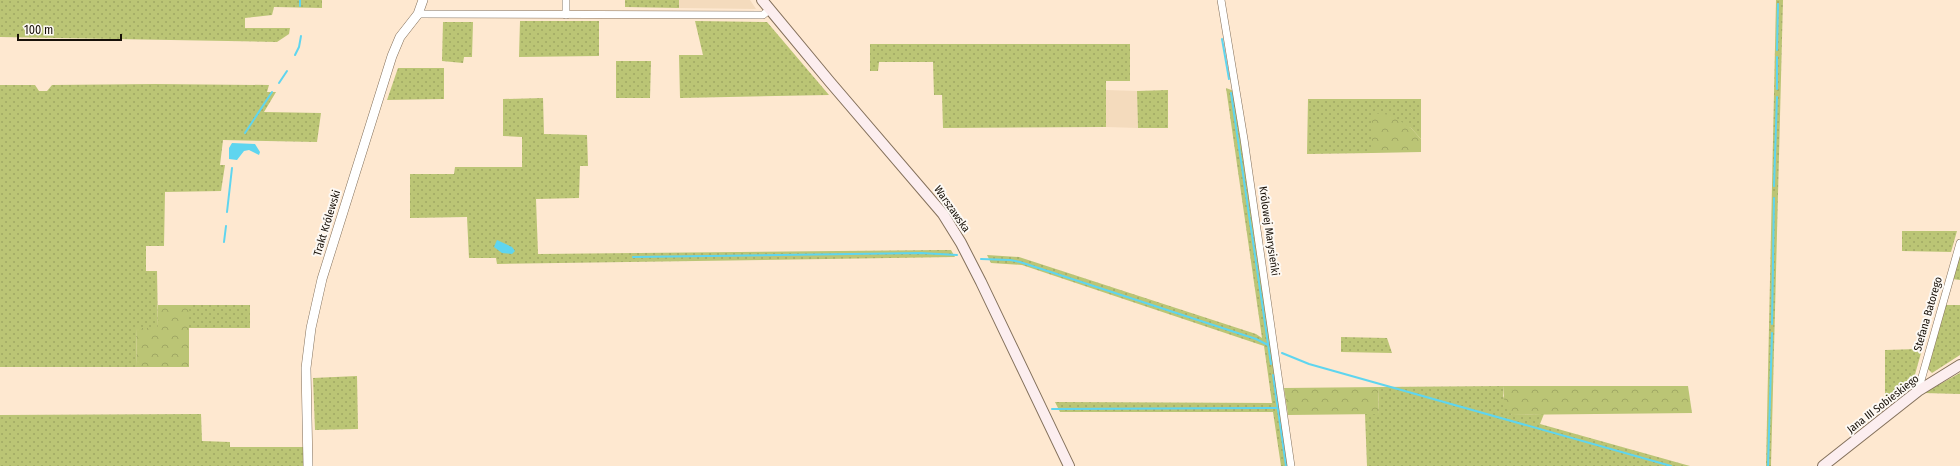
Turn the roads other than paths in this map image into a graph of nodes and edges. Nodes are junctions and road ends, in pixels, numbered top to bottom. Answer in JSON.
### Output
{"nodes":[{"id":1,"x":423,"y":0,"type":"edge"},
{"id":2,"x":566,"y":0,"type":"edge"},
{"id":3,"x":762,"y":0,"type":"edge"},
{"id":4,"x":1220,"y":0,"type":"edge"},
{"id":5,"x":769,"y":10,"type":"junction"},
{"id":6,"x":418,"y":14,"type":"junction"},
{"id":7,"x":566,"y":15,"type":"junction"},
{"id":8,"x":1960,"y":243,"type":"edge"},
{"id":9,"x":1960,"y":365,"type":"edge"},
{"id":10,"x":1918,"y":391,"type":"junction"},
{"id":11,"x":308,"y":466,"type":"edge"},
{"id":12,"x":1069,"y":466,"type":"edge"},
{"id":13,"x":1291,"y":466,"type":"edge"},
{"id":14,"x":1823,"y":466,"type":"edge"}],
"edges":[{"from":1,"to":6,"type":"street","name":"Trakt Królewski"},
{"from":2,"to":7,"type":"street"},
{"from":3,"to":5,"type":"main road","name":"Warszawska"},
{"from":4,"to":13,"type":"street","name":"Królowej Marysieńki"},
{"from":5,"to":7,"type":"street"},
{"from":5,"to":12,"type":"main road","name":"Warszawska"},
{"from":6,"to":7,"type":"street"},
{"from":6,"to":11,"type":"street","name":"Trakt Królewski"},
{"from":8,"to":10,"type":"street","name":"Stefana Batorego"},
{"from":9,"to":10,"type":"main road","name":"Jana III Sobieskiego"},
{"from":10,"to":14,"type":"main road","name":"Jana III Sobieskiego"}]}
